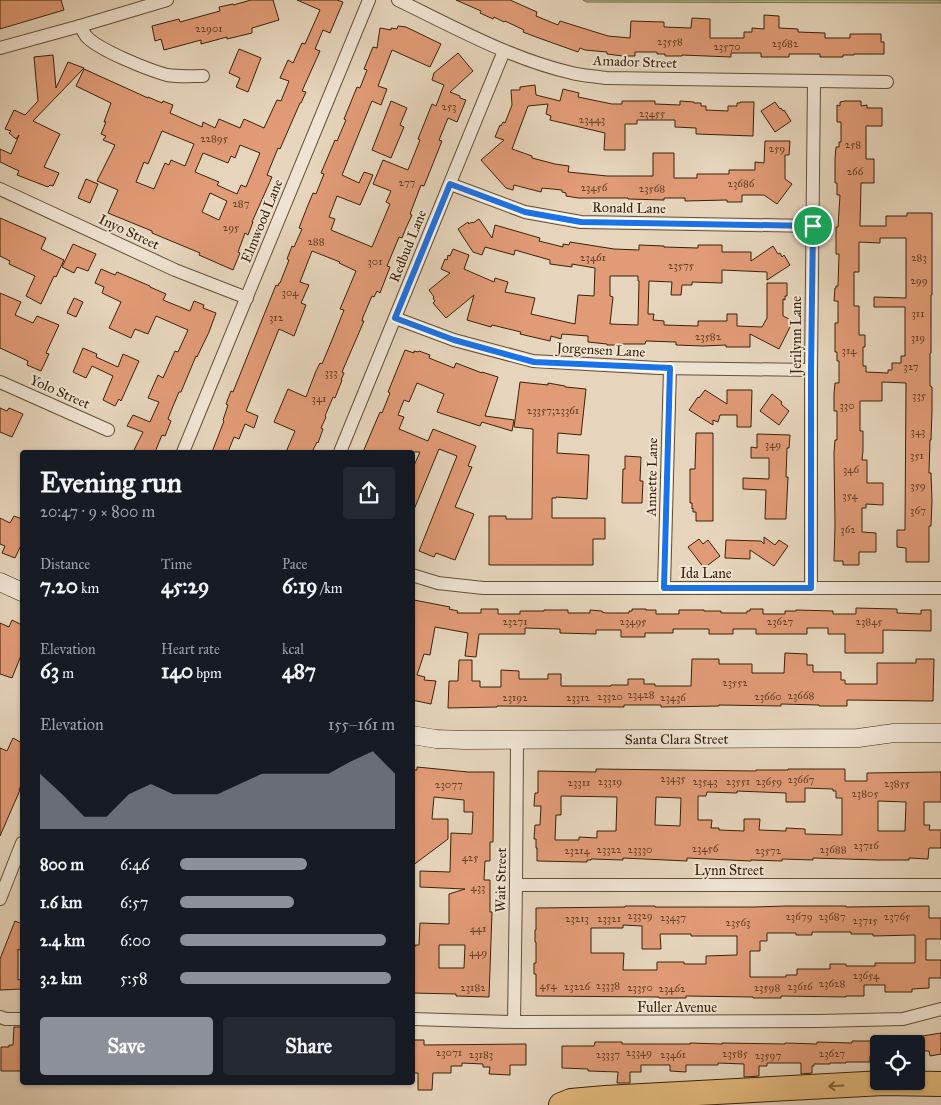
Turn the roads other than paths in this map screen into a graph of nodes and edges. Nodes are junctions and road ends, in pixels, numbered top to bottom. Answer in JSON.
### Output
{"nodes":[{"id":1,"x":168,"y":0,"type":"edge"},
{"id":2,"x":369,"y":0,"type":"edge"},
{"id":3,"x":398,"y":0,"type":"edge"},
{"id":4,"x":80,"y":26,"type":"junction"},
{"id":5,"x":0,"y":48,"type":"edge"},
{"id":6,"x":504,"y":51,"type":"junction"},
{"id":7,"x":203,"y":76,"type":"dead end"},
{"id":8,"x":814,"y":81,"type":"junction"},
{"id":9,"x":887,"y":82,"type":"dead end"},
{"id":10,"x":450,"y":184,"type":"junction"},
{"id":11,"x":0,"y":189,"type":"edge"},
{"id":12,"x":813,"y":226,"type":"junction"},
{"id":13,"x":247,"y":298,"type":"junction"},
{"id":14,"x":395,"y":318,"type":"junction"},
{"id":15,"x":670,"y":368,"type":"junction"},
{"id":16,"x":811,"y":370,"type":"junction"},
{"id":17,"x":0,"y":382,"type":"edge"},
{"id":18,"x":108,"y":430,"type":"dead end"},
{"id":19,"x":184,"y":450,"type":"edge"},
{"id":20,"x":341,"y":450,"type":"edge"},
{"id":21,"x":415,"y":576,"type":"edge"},
{"id":22,"x":0,"y":582,"type":"edge"},
{"id":23,"x":664,"y":588,"type":"junction"},
{"id":24,"x":811,"y":588,"type":"junction"},
{"id":25,"x":941,"y":588,"type":"edge"},
{"id":26,"x":20,"y":591,"type":"edge"},
{"id":27,"x":941,"y":732,"type":"edge"},
{"id":28,"x":415,"y":736,"type":"edge"},
{"id":29,"x":517,"y":740,"type":"junction"},
{"id":30,"x":20,"y":848,"type":"edge"},
{"id":31,"x":516,"y":885,"type":"junction"},
{"id":32,"x":941,"y":885,"type":"edge"},
{"id":33,"x":0,"y":899,"type":"edge"},
{"id":34,"x":941,"y":1009,"type":"edge"},
{"id":35,"x":0,"y":1017,"type":"edge"},
{"id":36,"x":20,"y":1019,"type":"edge"},
{"id":37,"x":415,"y":1019,"type":"edge"},
{"id":38,"x":514,"y":1022,"type":"junction"},
{"id":39,"x":941,"y":1084,"type":"edge"},
{"id":40,"x":561,"y":1105,"type":"edge"}],
"edges":[{"from":1,"to":4,"type":"street"},
{"from":2,"to":13,"type":"street","name":"Elmwood Lane"},
{"from":3,"to":6,"type":"street","name":"Amador Street"},
{"from":4,"to":5,"type":"street"},
{"from":4,"to":7,"type":"street"},
{"from":6,"to":8,"type":"street","name":"Amador Street"},
{"from":6,"to":10,"type":"street","name":"Redbud Lane"},
{"from":8,"to":9,"type":"street","name":"Amador Street"},
{"from":8,"to":12,"type":"street","name":"Jerilynn Lane"},
{"from":10,"to":12,"type":"street","name":"Ronald Lane"},
{"from":10,"to":14,"type":"street","name":"Redbud Lane"},
{"from":11,"to":13,"type":"street","name":"Inyo Street"},
{"from":12,"to":16,"type":"street","name":"Jerilynn Lane"},
{"from":13,"to":19,"type":"street","name":"Elmwood Lane"},
{"from":14,"to":15,"type":"street","name":"Jorgensen Lane"},
{"from":14,"to":20,"type":"street","name":"Redbud Lane"},
{"from":15,"to":16,"type":"street","name":"Jorgensen Lane"},
{"from":15,"to":23,"type":"street","name":"Annette Lane"},
{"from":16,"to":24,"type":"street","name":"Jerilynn Lane"},
{"from":17,"to":18,"type":"street","name":"Yolo Street"},
{"from":21,"to":23,"type":"street","name":"Ida Lane"},
{"from":22,"to":26,"type":"main road"},
{"from":23,"to":24,"type":"street","name":"Ida Lane"},
{"from":24,"to":25,"type":"street","name":"Ida Lane"},
{"from":27,"to":29,"type":"main road","name":"Santa Clara Street"},
{"from":28,"to":29,"type":"main road","name":"Santa Clara Street"},
{"from":29,"to":31,"type":"street","name":"Wait Street"},
{"from":30,"to":33,"type":"street"},
{"from":31,"to":32,"type":"street","name":"Lynn Street"},
{"from":31,"to":38,"type":"street","name":"Wait Street"},
{"from":34,"to":38,"type":"street","name":"Fuller Avenue"},
{"from":35,"to":36,"type":"street"},
{"from":37,"to":38,"type":"street","name":"Fuller Avenue"},
{"from":39,"to":40,"type":"highway","one_way":true}]}
